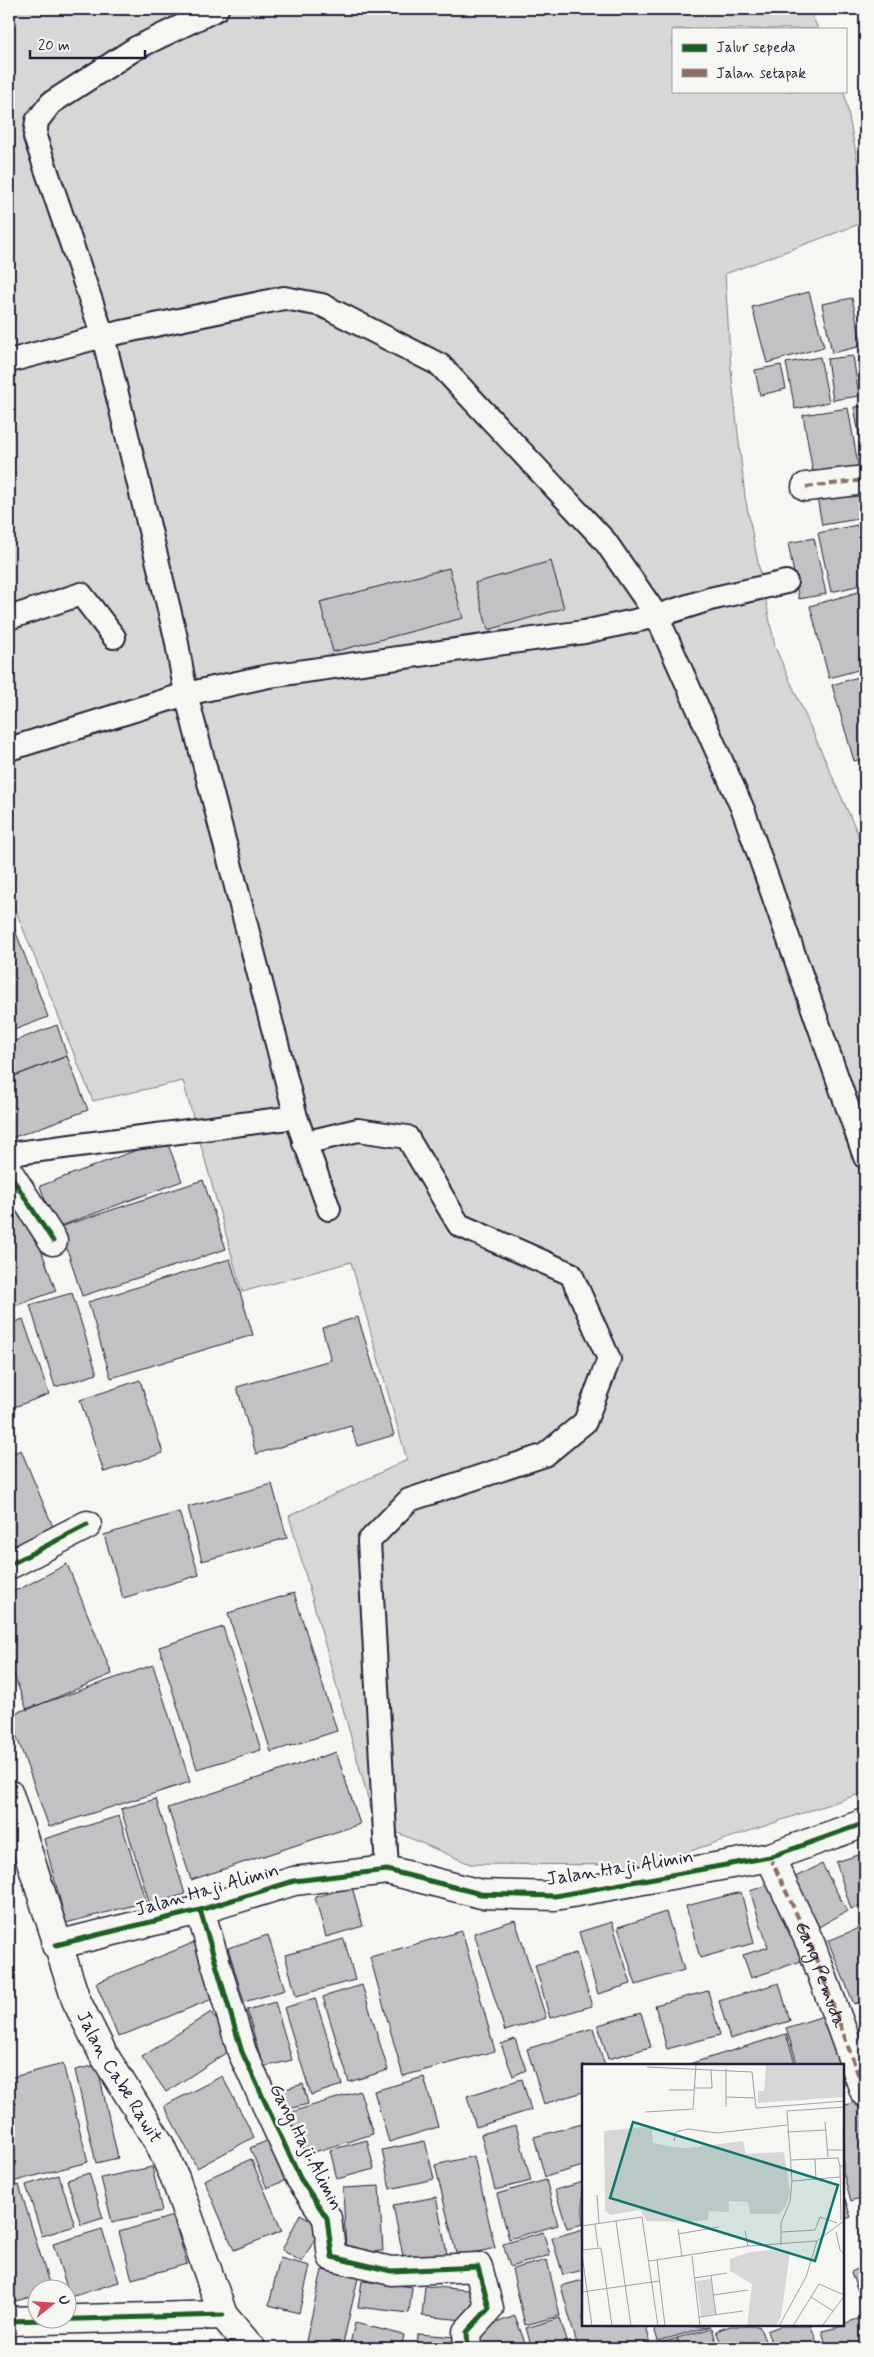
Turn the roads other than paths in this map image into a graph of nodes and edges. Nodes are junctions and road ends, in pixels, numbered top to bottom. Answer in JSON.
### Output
{"nodes":[{"id":1,"x":217,"y":9,"type":"edge"},
{"id":2,"x":104,"y":336,"type":"junction"},
{"id":3,"x":9,"y":361,"type":"edge"},
{"id":4,"x":865,"y":480,"type":"edge"},
{"id":5,"x":806,"y":487,"type":"dead end"},
{"id":6,"x":786,"y":582,"type":"dead end"},
{"id":7,"x":657,"y":616,"type":"junction"},
{"id":8,"x":9,"y":618,"type":"edge"},
{"id":9,"x":114,"y":637,"type":"dead end"},
{"id":10,"x":186,"y":694,"type":"junction"},
{"id":11,"x":9,"y":749,"type":"edge"},
{"id":12,"x":296,"y":1117,"type":"junction"},
{"id":13,"x":304,"y":1144,"type":"junction"},
{"id":14,"x":9,"y":1154,"type":"edge"},
{"id":15,"x":865,"y":1158,"type":"edge"},
{"id":16,"x":9,"y":1173,"type":"edge"},
{"id":17,"x":328,"y":1209,"type":"dead end"},
{"id":18,"x":53,"y":1241,"type":"dead end"},
{"id":19,"x":87,"y":1525,"type":"dead end"},
{"id":20,"x":9,"y":1565,"type":"edge"},
{"id":21,"x":9,"y":1794,"type":"edge"},
{"id":22,"x":865,"y":1823,"type":"edge"},
{"id":23,"x":770,"y":1857,"type":"junction"},
{"id":24,"x":387,"y":1870,"type":"junction"},
{"id":25,"x":200,"y":1910,"type":"junction"},
{"id":26,"x":56,"y":1945,"type":"junction"},
{"id":27,"x":865,"y":2093,"type":"edge"},
{"id":28,"x":223,"y":2315,"type":"junction"},
{"id":29,"x":9,"y":2321,"type":"edge"},
{"id":30,"x":251,"y":2348,"type":"edge"},
{"id":31,"x":468,"y":2348,"type":"edge"}],
"edges":[{"from":1,"to":2,"type":"lane"},
{"from":2,"to":3,"type":"lane"},
{"from":2,"to":7,"type":"lane"},
{"from":2,"to":10,"type":"lane"},
{"from":4,"to":5,"type":"street"},
{"from":6,"to":7,"type":"lane"},
{"from":7,"to":10,"type":"lane"},
{"from":7,"to":15,"type":"lane"},
{"from":8,"to":9,"type":"lane"},
{"from":10,"to":11,"type":"lane"},
{"from":10,"to":12,"type":"lane"},
{"from":12,"to":13,"type":"lane"},
{"from":12,"to":14,"type":"lane"},
{"from":13,"to":17,"type":"lane"},
{"from":13,"to":24,"type":"lane"},
{"from":16,"to":18,"type":"street"},
{"from":19,"to":20,"type":"street"},
{"from":21,"to":26,"type":"street","name":"Jalan Cabe Rawit"},
{"from":22,"to":23,"type":"street","name":"Jalan Haji Alimin"},
{"from":23,"to":24,"type":"street","name":"Jalan Haji Alimin"},
{"from":23,"to":27,"type":"street","name":"Gang Pemuda"},
{"from":24,"to":25,"type":"street","name":"Jalan Haji Alimin"},
{"from":25,"to":26,"type":"street","name":"Jalan Haji Alimin"},
{"from":25,"to":31,"type":"street","name":"Gang Haji Alimin"},
{"from":26,"to":28,"type":"street","name":"Jalan Cabe Rawit"},
{"from":28,"to":29,"type":"street"},
{"from":28,"to":30,"type":"street","name":"Jalan Cabe Rawit"}]}
